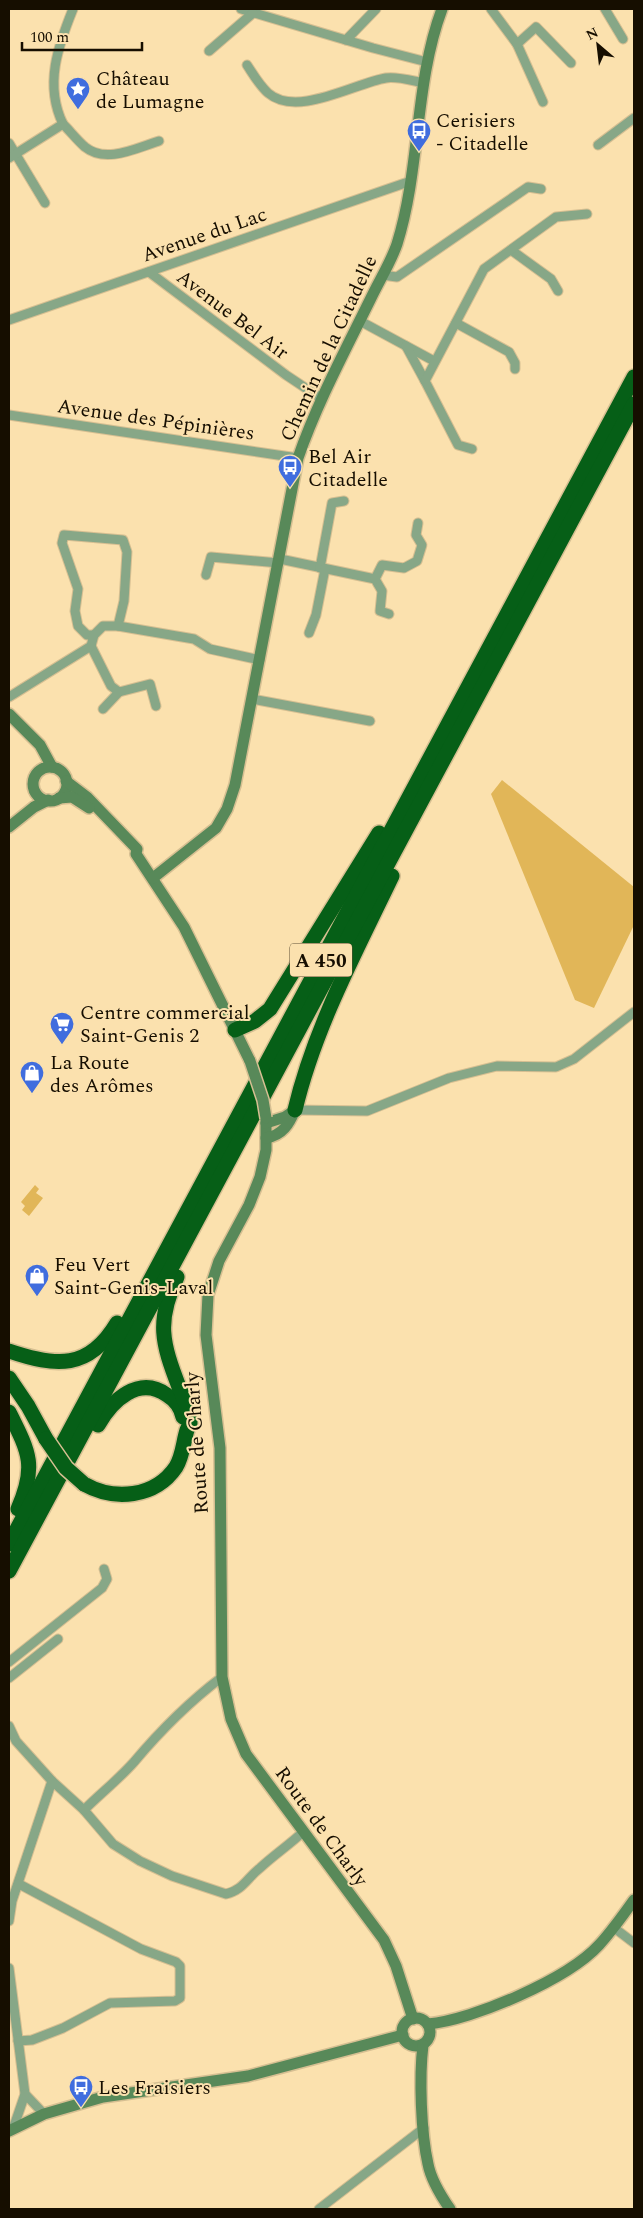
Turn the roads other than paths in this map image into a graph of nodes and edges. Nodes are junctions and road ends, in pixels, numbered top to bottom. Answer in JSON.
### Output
{"nodes":[{"id":1,"x":73,"y":9,"type":"edge"},
{"id":2,"x":241,"y":9,"type":"edge"},
{"id":3,"x":376,"y":9,"type":"edge"},
{"id":4,"x":442,"y":9,"type":"edge"},
{"id":5,"x":491,"y":9,"type":"edge"},
{"id":6,"x":605,"y":9,"type":"edge"},
{"id":7,"x":259,"y":12,"type":"edge"},
{"id":8,"x":623,"y":39,"type":"dead end"},
{"id":9,"x":346,"y":40,"type":"junction"},
{"id":10,"x":518,"y":44,"type":"junction"},
{"id":11,"x":209,"y":51,"type":"dead end"},
{"id":12,"x":427,"y":62,"type":"junction"},
{"id":13,"x":571,"y":63,"type":"dead end"},
{"id":14,"x":247,"y":65,"type":"dead end"},
{"id":15,"x":424,"y":83,"type":"junction"},
{"id":16,"x":543,"y":102,"type":"dead end"},
{"id":17,"x":634,"y":118,"type":"edge"},
{"id":18,"x":63,"y":124,"type":"junction"},
{"id":19,"x":159,"y":142,"type":"dead end"},
{"id":20,"x":9,"y":143,"type":"edge"},
{"id":21,"x":598,"y":145,"type":"dead end"},
{"id":22,"x":12,"y":156,"type":"edge"},
{"id":23,"x":412,"y":181,"type":"junction"},
{"id":24,"x":541,"y":189,"type":"dead end"},
{"id":25,"x":45,"y":203,"type":"dead end"},
{"id":26,"x":587,"y":214,"type":"dead end"},
{"id":27,"x":511,"y":250,"type":"junction"},
{"id":28,"x":149,"y":272,"type":"junction"},
{"id":29,"x":382,"y":275,"type":"junction"},
{"id":30,"x":558,"y":291,"type":"dead end"},
{"id":31,"x":9,"y":320,"type":"edge"},
{"id":32,"x":360,"y":321,"type":"junction"},
{"id":33,"x":456,"y":323,"type":"junction"},
{"id":34,"x":406,"y":346,"type":"junction"},
{"id":35,"x":434,"y":362,"type":"junction"},
{"id":36,"x":515,"y":369,"type":"dead end"},
{"id":37,"x":634,"y":377,"type":"edge"},
{"id":38,"x":425,"y":381,"type":"junction"},
{"id":39,"x":322,"y":399,"type":"junction"},
{"id":40,"x":634,"y":404,"type":"edge"},
{"id":41,"x":9,"y":415,"type":"edge"},
{"id":42,"x":472,"y":449,"type":"dead end"},
{"id":43,"x":298,"y":458,"type":"junction"},
{"id":44,"x":344,"y":501,"type":"dead end"},
{"id":45,"x":418,"y":523,"type":"dead end"},
{"id":46,"x":279,"y":561,"type":"junction"},
{"id":47,"x":322,"y":568,"type":"junction"},
{"id":48,"x":206,"y":575,"type":"dead end"},
{"id":49,"x":375,"y":579,"type":"junction"},
{"id":50,"x":389,"y":614,"type":"dead end"},
{"id":51,"x":118,"y":626,"type":"junction"},
{"id":52,"x":309,"y":633,"type":"dead end"},
{"id":53,"x":94,"y":635,"type":"junction"},
{"id":54,"x":90,"y":646,"type":"junction"},
{"id":55,"x":260,"y":660,"type":"junction"},
{"id":56,"x":119,"y":692,"type":"junction"},
{"id":57,"x":9,"y":697,"type":"edge"},
{"id":58,"x":252,"y":699,"type":"junction"},
{"id":59,"x":156,"y":706,"type":"dead end"},
{"id":60,"x":102,"y":709,"type":"dead end"},
{"id":61,"x":9,"y":714,"type":"edge"},
{"id":62,"x":9,"y":720,"type":"edge"},
{"id":63,"x":370,"y":721,"type":"dead end"},
{"id":64,"x":52,"y":767,"type":"junction"},
{"id":65,"x":40,"y":770,"type":"junction"},
{"id":66,"x":66,"y":781,"type":"junction"},
{"id":67,"x":429,"y":787,"type":"junction"},
{"id":68,"x":34,"y":790,"type":"junction"},
{"id":69,"x":53,"y":799,"type":"junction"},
{"id":70,"x":408,"y":799,"type":"junction"},
{"id":71,"x":9,"y":821,"type":"edge"},
{"id":72,"x":9,"y":827,"type":"edge"},
{"id":73,"x":136,"y":854,"type":"junction"},
{"id":74,"x":153,"y":878,"type":"junction"},
{"id":75,"x":634,"y":1012,"type":"edge"},
{"id":76,"x":235,"y":1030,"type":"junction"},
{"id":77,"x":295,"y":1110,"type":"junction"},
{"id":78,"x":266,"y":1121,"type":"junction"},
{"id":79,"x":266,"y":1138,"type":"junction"},
{"id":80,"x":206,"y":1203,"type":"junction"},
{"id":81,"x":169,"y":1245,"type":"junction"},
{"id":82,"x":9,"y":1351,"type":"edge"},
{"id":83,"x":9,"y":1378,"type":"edge"},
{"id":84,"x":9,"y":1412,"type":"edge"},
{"id":85,"x":187,"y":1430,"type":"junction"},
{"id":86,"x":54,"y":1488,"type":"junction"},
{"id":87,"x":9,"y":1528,"type":"edge"},
{"id":88,"x":9,"y":1544,"type":"edge"},
{"id":89,"x":104,"y":1570,"type":"dead end"},
{"id":90,"x":9,"y":1571,"type":"edge"},
{"id":91,"x":58,"y":1639,"type":"dead end"},
{"id":92,"x":9,"y":1662,"type":"edge"},
{"id":93,"x":222,"y":1677,"type":"junction"},
{"id":94,"x":9,"y":1678,"type":"edge"},
{"id":95,"x":9,"y":1726,"type":"edge"},
{"id":96,"x":52,"y":1781,"type":"junction"},
{"id":97,"x":84,"y":1810,"type":"junction"},
{"id":98,"x":303,"y":1832,"type":"junction"},
{"id":99,"x":19,"y":1884,"type":"junction"},
{"id":100,"x":634,"y":1900,"type":"edge"},
{"id":101,"x":9,"y":1921,"type":"edge"},
{"id":102,"x":613,"y":1927,"type":"junction"},
{"id":103,"x":634,"y":1944,"type":"edge"},
{"id":104,"x":9,"y":1968,"type":"edge"},
{"id":105,"x":10,"y":1982,"type":"edge"},
{"id":106,"x":413,"y":2019,"type":"junction"},
{"id":107,"x":428,"y":2024,"type":"junction"},
{"id":108,"x":403,"y":2035,"type":"junction"},
{"id":109,"x":18,"y":2041,"type":"junction"},
{"id":110,"x":419,"y":2045,"type":"junction"},
{"id":111,"x":25,"y":2094,"type":"junction"},
{"id":112,"x":44,"y":2114,"type":"junction"},
{"id":113,"x":424,"y":2128,"type":"junction"},
{"id":114,"x":11,"y":2130,"type":"edge"},
{"id":115,"x":319,"y":2209,"type":"edge"},
{"id":116,"x":450,"y":2209,"type":"edge"}],
"edges":[{"from":1,"to":18,"type":"street"},
{"from":2,"to":7,"type":"street"},
{"from":3,"to":9,"type":"street"},
{"from":4,"to":12,"type":"main road","name":"Chemin de la Citadelle"},
{"from":5,"to":10,"type":"street"},
{"from":6,"to":8,"type":"street"},
{"from":7,"to":9,"type":"street"},
{"from":7,"to":11,"type":"street"},
{"from":9,"to":12,"type":"street"},
{"from":10,"to":13,"type":"street"},
{"from":10,"to":16,"type":"street"},
{"from":12,"to":15,"type":"main road","name":"Chemin de la Citadelle"},
{"from":14,"to":15,"type":"street"},
{"from":15,"to":23,"type":"main road","name":"Chemin de la Citadelle"},
{"from":17,"to":21,"type":"street"},
{"from":18,"to":19,"type":"street"},
{"from":18,"to":22,"type":"street"},
{"from":20,"to":22,"type":"street"},
{"from":22,"to":25,"type":"street"},
{"from":23,"to":28,"type":"street","name":"Avenue du Lac"},
{"from":23,"to":29,"type":"main road","name":"Chemin de la Citadelle"},
{"from":24,"to":29,"type":"street"},
{"from":26,"to":27,"type":"street"},
{"from":27,"to":30,"type":"street"},
{"from":27,"to":33,"type":"street"},
{"from":28,"to":31,"type":"street","name":"Avenue du Lac"},
{"from":28,"to":39,"type":"street","name":"Avenue Bel Air"},
{"from":29,"to":32,"type":"main road","name":"Chemin de la Citadelle"},
{"from":32,"to":34,"type":"street"},
{"from":32,"to":39,"type":"main road","name":"Chemin de la Citadelle"},
{"from":33,"to":35,"type":"street"},
{"from":33,"to":36,"type":"street"},
{"from":34,"to":35,"type":"street"},
{"from":34,"to":38,"type":"street"},
{"from":35,"to":38,"type":"street"},
{"from":37,"to":70,"type":"highway","number":"A 450"},
{"from":38,"to":42,"type":"street"},
{"from":39,"to":43,"type":"main road","name":"Chemin de la Citadelle"},
{"from":40,"to":67,"type":"highway","number":"A 450"},
{"from":41,"to":43,"type":"street","name":"Avenue des Pépinières"},
{"from":43,"to":46,"type":"main road","name":"Chemin de la Citadelle"},
{"from":44,"to":47,"type":"street"},
{"from":45,"to":49,"type":"street"},
{"from":46,"to":47,"type":"street"},
{"from":46,"to":48,"type":"street"},
{"from":46,"to":55,"type":"main road","name":"Chemin de la Citadelle"},
{"from":47,"to":49,"type":"street"},
{"from":47,"to":52,"type":"street"},
{"from":49,"to":50,"type":"street"},
{"from":51,"to":53,"type":"street"},
{"from":51,"to":53,"type":"street"},
{"from":51,"to":55,"type":"street"},
{"from":53,"to":54,"type":"street"},
{"from":54,"to":56,"type":"street"},
{"from":54,"to":57,"type":"street"},
{"from":55,"to":58,"type":"main road","name":"Chemin de la Citadelle"},
{"from":56,"to":59,"type":"street"},
{"from":56,"to":60,"type":"street"},
{"from":58,"to":63,"type":"street"},
{"from":58,"to":74,"type":"main road","name":"Chemin de la Citadelle"},
{"from":61,"to":64,"type":"main road"},
{"from":62,"to":65,"type":"main road"},
{"from":64,"to":65,"type":"main road"},
{"from":64,"to":66,"type":"main road"},
{"from":65,"to":68,"type":"main road"},
{"from":66,"to":69,"type":"main road"},
{"from":66,"to":73,"type":"main road","name":"Route de Charly"},
{"from":67,"to":77,"type":"highway"},
{"from":67,"to":80,"type":"highway","number":"A 450"},
{"from":68,"to":69,"type":"main road"},
{"from":68,"to":71,"type":"main road"},
{"from":69,"to":72,"type":"main road"},
{"from":69,"to":73,"type":"main road","name":"Route de Charly"},
{"from":70,"to":76,"type":"highway"},
{"from":70,"to":81,"type":"highway","number":"A 450"},
{"from":73,"to":74,"type":"main road","name":"Route de Charly"},
{"from":74,"to":76,"type":"main road","name":"Route de Charly"},
{"from":75,"to":77,"type":"street"},
{"from":76,"to":78,"type":"main road","name":"Route de Charly","bridge":true},
{"from":77,"to":78,"type":"main road"},
{"from":77,"to":79,"type":"main road"},
{"from":78,"to":79,"type":"main road","name":"Route de Charly"},
{"from":79,"to":93,"type":"main road","name":"Route de Charly"},
{"from":80,"to":85,"type":"highway"},
{"from":80,"to":86,"type":"highway","number":"A 450"},
{"from":81,"to":82,"type":"highway"},
{"from":81,"to":88,"type":"highway","number":"A 450"},
{"from":83,"to":85,"type":"highway","bridge":true},
{"from":84,"to":87,"type":"highway"},
{"from":85,"to":86,"type":"highway"},
{"from":86,"to":90,"type":"highway","number":"A 450"},
{"from":89,"to":92,"type":"street"},
{"from":91,"to":94,"type":"street"},
{"from":93,"to":97,"type":"street"},
{"from":93,"to":98,"type":"main road","name":"Route de Charly"},
{"from":95,"to":96,"type":"street"},
{"from":96,"to":97,"type":"street"},
{"from":96,"to":99,"type":"street"},
{"from":97,"to":98,"type":"street"},
{"from":98,"to":106,"type":"main road","name":"Route de Charly"},
{"from":99,"to":101,"type":"street"},
{"from":99,"to":109,"type":"street"},
{"from":100,"to":102,"type":"main road"},
{"from":102,"to":103,"type":"street"},
{"from":102,"to":107,"type":"main road"},
{"from":104,"to":105,"type":"street"},
{"from":105,"to":109,"type":"street"},
{"from":106,"to":107,"type":"main road"},
{"from":106,"to":108,"type":"main road"},
{"from":107,"to":110,"type":"main road"},
{"from":108,"to":110,"type":"main road"},
{"from":108,"to":112,"type":"main road"},
{"from":109,"to":111,"type":"street"},
{"from":110,"to":113,"type":"main road"},
{"from":111,"to":112,"type":"street"},
{"from":111,"to":114,"type":"street"},
{"from":112,"to":114,"type":"main road"},
{"from":113,"to":115,"type":"street"},
{"from":113,"to":116,"type":"main road"}]}
